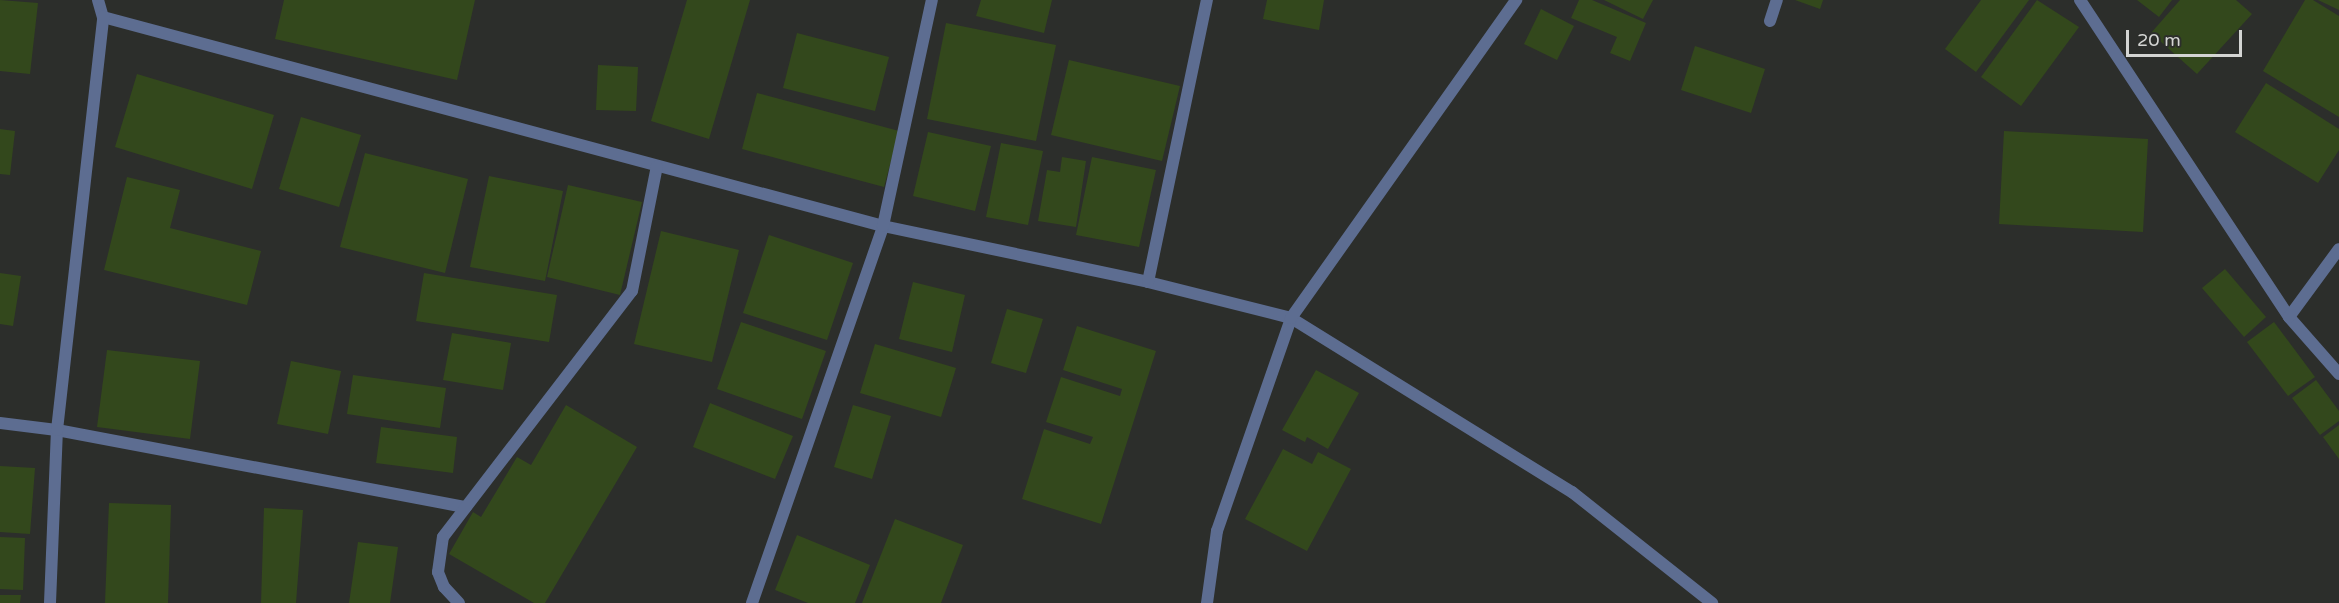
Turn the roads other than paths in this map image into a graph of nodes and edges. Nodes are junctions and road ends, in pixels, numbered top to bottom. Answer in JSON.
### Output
{"nodes":[{"id":1,"x":98,"y":0,"type":"edge"},
{"id":2,"x":932,"y":0,"type":"edge"},
{"id":3,"x":1207,"y":0,"type":"edge"},
{"id":4,"x":1516,"y":0,"type":"edge"},
{"id":5,"x":1777,"y":0,"type":"edge"},
{"id":6,"x":2080,"y":0,"type":"edge"},
{"id":7,"x":103,"y":17,"type":"junction"},
{"id":8,"x":1770,"y":21,"type":"dead end"},
{"id":9,"x":657,"y":166,"type":"junction"},
{"id":10,"x":883,"y":226,"type":"junction"},
{"id":11,"x":2339,"y":249,"type":"edge"},
{"id":12,"x":1148,"y":282,"type":"junction"},
{"id":13,"x":2289,"y":317,"type":"junction"},
{"id":14,"x":1291,"y":318,"type":"junction"},
{"id":15,"x":2339,"y":374,"type":"edge"},
{"id":16,"x":0,"y":423,"type":"edge"},
{"id":17,"x":57,"y":429,"type":"junction"},
{"id":18,"x":466,"y":507,"type":"junction"},
{"id":19,"x":50,"y":603,"type":"edge"},
{"id":20,"x":459,"y":603,"type":"edge"},
{"id":21,"x":752,"y":603,"type":"edge"},
{"id":22,"x":1207,"y":603,"type":"edge"},
{"id":23,"x":1712,"y":603,"type":"edge"}],
"edges":[{"from":1,"to":7,"type":"street"},
{"from":2,"to":10,"type":"street"},
{"from":3,"to":12,"type":"street"},
{"from":4,"to":14,"type":"street"},
{"from":5,"to":8,"type":"street"},
{"from":6,"to":13,"type":"street"},
{"from":7,"to":9,"type":"street"},
{"from":7,"to":17,"type":"street"},
{"from":9,"to":10,"type":"street"},
{"from":9,"to":18,"type":"street"},
{"from":10,"to":12,"type":"street"},
{"from":10,"to":21,"type":"street"},
{"from":11,"to":13,"type":"street"},
{"from":12,"to":14,"type":"street"},
{"from":13,"to":15,"type":"street"},
{"from":14,"to":22,"type":"street"},
{"from":14,"to":23,"type":"street"},
{"from":16,"to":17,"type":"street"},
{"from":17,"to":18,"type":"street"},
{"from":17,"to":19,"type":"street"},
{"from":18,"to":20,"type":"street"}]}
